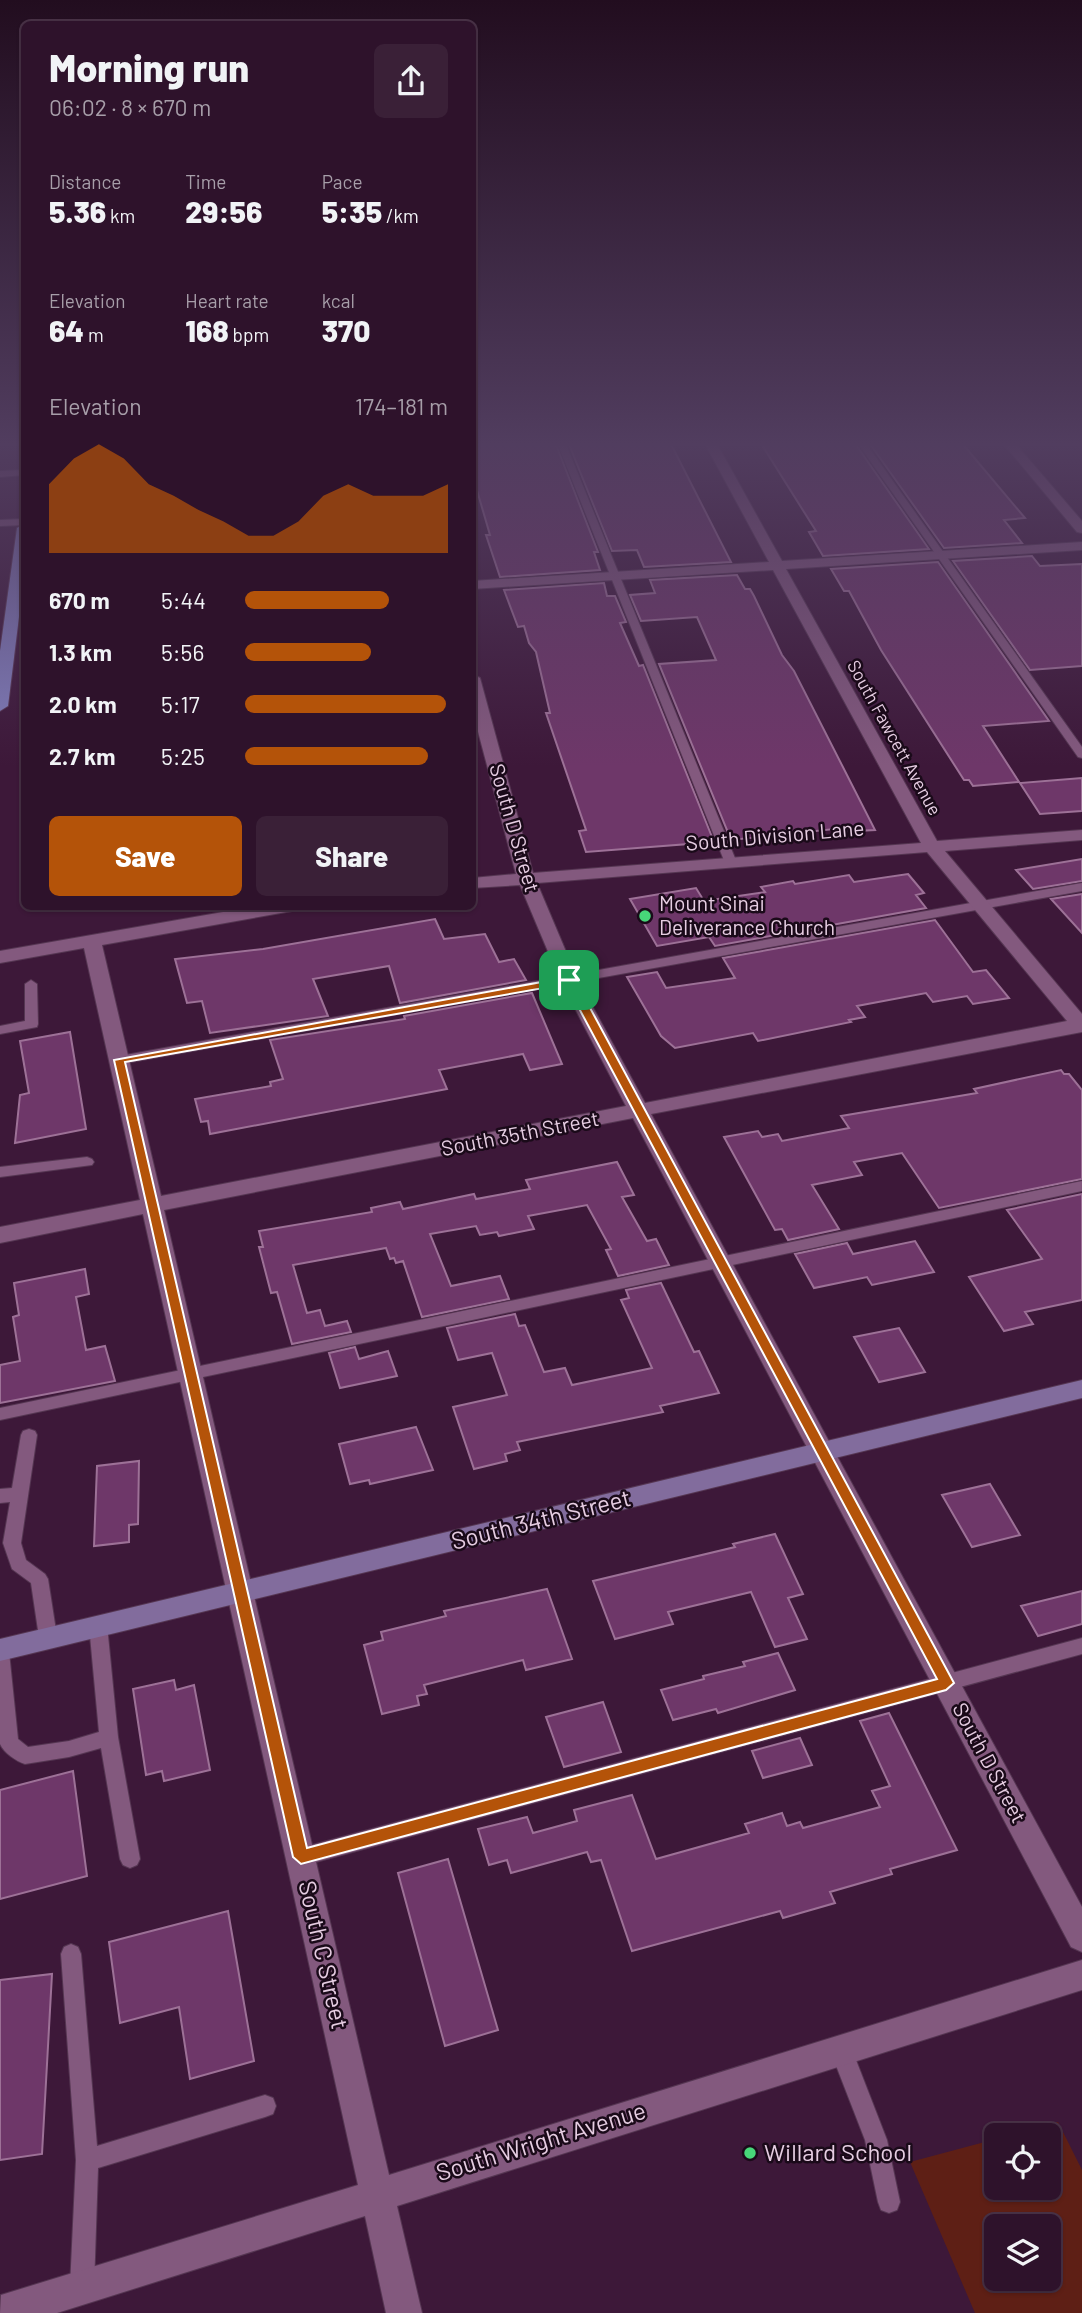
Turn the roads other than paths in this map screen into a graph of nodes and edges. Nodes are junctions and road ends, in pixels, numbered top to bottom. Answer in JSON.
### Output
{"nodes":[{"id":1,"x":604,"y":550,"type":"edge"},
{"id":2,"x":770,"y":550,"type":"edge"},
{"id":3,"x":937,"y":550,"type":"edge"},
{"id":4,"x":1020,"y":550,"type":"edge"},
{"id":5,"x":941,"y":555,"type":"junction"},
{"id":6,"x":778,"y":565,"type":"junction"},
{"id":7,"x":615,"y":576,"type":"junction"},
{"id":8,"x":21,"y":579,"type":"edge"},
{"id":9,"x":476,"y":585,"type":"edge"},
{"id":10,"x":19,"y":613,"type":"edge"},
{"id":11,"x":476,"y":693,"type":"edge"},
{"id":12,"x":0,"y":706,"type":"edge"},
{"id":13,"x":1082,"y":755,"type":"edge"},
{"id":14,"x":1082,"y":835,"type":"edge"},
{"id":15,"x":932,"y":846,"type":"junction"},
{"id":16,"x":731,"y":863,"type":"junction"},
{"id":17,"x":526,"y":879,"type":"junction"},
{"id":18,"x":476,"y":883,"type":"edge"},
{"id":19,"x":1082,"y":887,"type":"edge"},
{"id":20,"x":981,"y":906,"type":"junction"},
{"id":21,"x":270,"y":910,"type":"edge"},
{"id":22,"x":92,"y":942,"type":"junction"},
{"id":23,"x":0,"y":957,"type":"edge"},
{"id":24,"x":569,"y":980,"type":"junction"},
{"id":25,"x":31,"y":984,"type":"dead end"},
{"id":26,"x":1081,"y":1025,"type":"edge"},
{"id":27,"x":0,"y":1030,"type":"edge"},
{"id":28,"x":120,"y":1060,"type":"junction"},
{"id":29,"x":640,"y":1111,"type":"junction"},
{"id":30,"x":87,"y":1162,"type":"dead end"},
{"id":31,"x":0,"y":1172,"type":"edge"},
{"id":32,"x":1082,"y":1186,"type":"edge"},
{"id":33,"x":153,"y":1205,"type":"junction"},
{"id":34,"x":0,"y":1236,"type":"edge"},
{"id":35,"x":721,"y":1263,"type":"junction"},
{"id":36,"x":191,"y":1374,"type":"junction"},
{"id":37,"x":1082,"y":1389,"type":"edge"},
{"id":38,"x":0,"y":1415,"type":"edge"},
{"id":39,"x":29,"y":1435,"type":"dead end"},
{"id":40,"x":822,"y":1452,"type":"junction"},
{"id":41,"x":19,"y":1494,"type":"junction"},
{"id":42,"x":0,"y":1496,"type":"edge"},
{"id":43,"x":6,"y":1544,"type":"edge"},
{"id":44,"x":241,"y":1592,"type":"junction"},
{"id":45,"x":98,"y":1625,"type":"junction"},
{"id":46,"x":48,"y":1637,"type":"junction"},
{"id":47,"x":1082,"y":1646,"type":"edge"},
{"id":48,"x":0,"y":1651,"type":"edge"},
{"id":49,"x":946,"y":1683,"type":"junction"},
{"id":50,"x":109,"y":1737,"type":"junction"},
{"id":51,"x":301,"y":1857,"type":"junction"},
{"id":52,"x":130,"y":1859,"type":"dead end"},
{"id":53,"x":1082,"y":1937,"type":"edge"},
{"id":54,"x":71,"y":1954,"type":"dead end"},
{"id":55,"x":1082,"y":1975,"type":"edge"},
{"id":56,"x":841,"y":2050,"type":"junction"},
{"id":57,"x":265,"y":2106,"type":"dead end"},
{"id":58,"x":87,"y":2161,"type":"junction"},
{"id":59,"x":377,"y":2193,"type":"junction"},
{"id":60,"x":888,"y":2202,"type":"dead end"},
{"id":61,"x":82,"y":2287,"type":"junction"},
{"id":62,"x":1,"y":2313,"type":"edge"},
{"id":63,"x":404,"y":2313,"type":"edge"}],
"edges":[{"from":1,"to":7,"type":"lane"},
{"from":2,"to":6,"type":"street","name":"South Fawcett Avenue"},
{"from":3,"to":5,"type":"lane"},
{"from":4,"to":5,"type":"street"},
{"from":5,"to":6,"type":"street"},
{"from":5,"to":13,"type":"lane"},
{"from":6,"to":7,"type":"street"},
{"from":6,"to":15,"type":"street","name":"South Fawcett Avenue"},
{"from":7,"to":9,"type":"street"},
{"from":7,"to":16,"type":"lane"},
{"from":8,"to":10,"type":"main road"},
{"from":10,"to":12,"type":"main road"},
{"from":11,"to":17,"type":"street","name":"South D Street"},
{"from":14,"to":15,"type":"street","name":"South Division Lane"},
{"from":15,"to":16,"type":"street","name":"South Division Lane"},
{"from":15,"to":20,"type":"street","name":"South Fawcett Avenue"},
{"from":16,"to":17,"type":"street","name":"South Division Lane"},
{"from":17,"to":18,"type":"street","name":"South Division Lane"},
{"from":17,"to":24,"type":"street","name":"South D Street"},
{"from":19,"to":20,"type":"lane"},
{"from":20,"to":24,"type":"lane"},
{"from":20,"to":26,"type":"street","name":"South Fawcett Avenue"},
{"from":21,"to":22,"type":"street"},
{"from":22,"to":23,"type":"street"},
{"from":22,"to":28,"type":"street","name":"South C Street"},
{"from":24,"to":28,"type":"lane"},
{"from":24,"to":29,"type":"street","name":"South D Street"},
{"from":25,"to":27,"type":"lane"},
{"from":26,"to":29,"type":"street","name":"South 35th Street"},
{"from":28,"to":33,"type":"street","name":"South C Street"},
{"from":29,"to":33,"type":"street","name":"South 35th Street"},
{"from":29,"to":35,"type":"street","name":"South D Street"},
{"from":30,"to":31,"type":"lane"},
{"from":32,"to":35,"type":"lane"},
{"from":33,"to":34,"type":"street","name":"South 35th Street"},
{"from":33,"to":36,"type":"street","name":"South C Street"},
{"from":35,"to":36,"type":"lane"},
{"from":35,"to":40,"type":"street","name":"South D Street"},
{"from":36,"to":38,"type":"lane"},
{"from":36,"to":44,"type":"street","name":"South C Street"},
{"from":37,"to":40,"type":"street","name":"South 34th Street"},
{"from":39,"to":41,"type":"lane"},
{"from":40,"to":44,"type":"street","name":"South 34th Street"},
{"from":40,"to":49,"type":"street","name":"South D Street"},
{"from":41,"to":42,"type":"lane"},
{"from":41,"to":43,"type":"lane"},
{"from":43,"to":46,"type":"lane"},
{"from":44,"to":45,"type":"street","name":"South 34th Street"},
{"from":44,"to":51,"type":"street","name":"South C Street"},
{"from":45,"to":46,"type":"street","name":"South 34th Street"},
{"from":45,"to":50,"type":"lane"},
{"from":46,"to":48,"type":"street","name":"South 34th Street"},
{"from":47,"to":49,"type":"lane"},
{"from":48,"to":50,"type":"lane"},
{"from":49,"to":51,"type":"lane"},
{"from":49,"to":53,"type":"street","name":"South D Street"},
{"from":50,"to":52,"type":"lane"},
{"from":51,"to":59,"type":"street","name":"South C Street"},
{"from":54,"to":58,"type":"lane"},
{"from":55,"to":56,"type":"street","name":"South Wright Avenue"},
{"from":56,"to":59,"type":"street","name":"South Wright Avenue"},
{"from":56,"to":60,"type":"lane"},
{"from":57,"to":58,"type":"lane"},
{"from":58,"to":61,"type":"lane"},
{"from":59,"to":61,"type":"street","name":"South Wright Avenue"},
{"from":59,"to":63,"type":"street","name":"South C Street"},
{"from":61,"to":62,"type":"street","name":"South Wright Avenue"}]}
